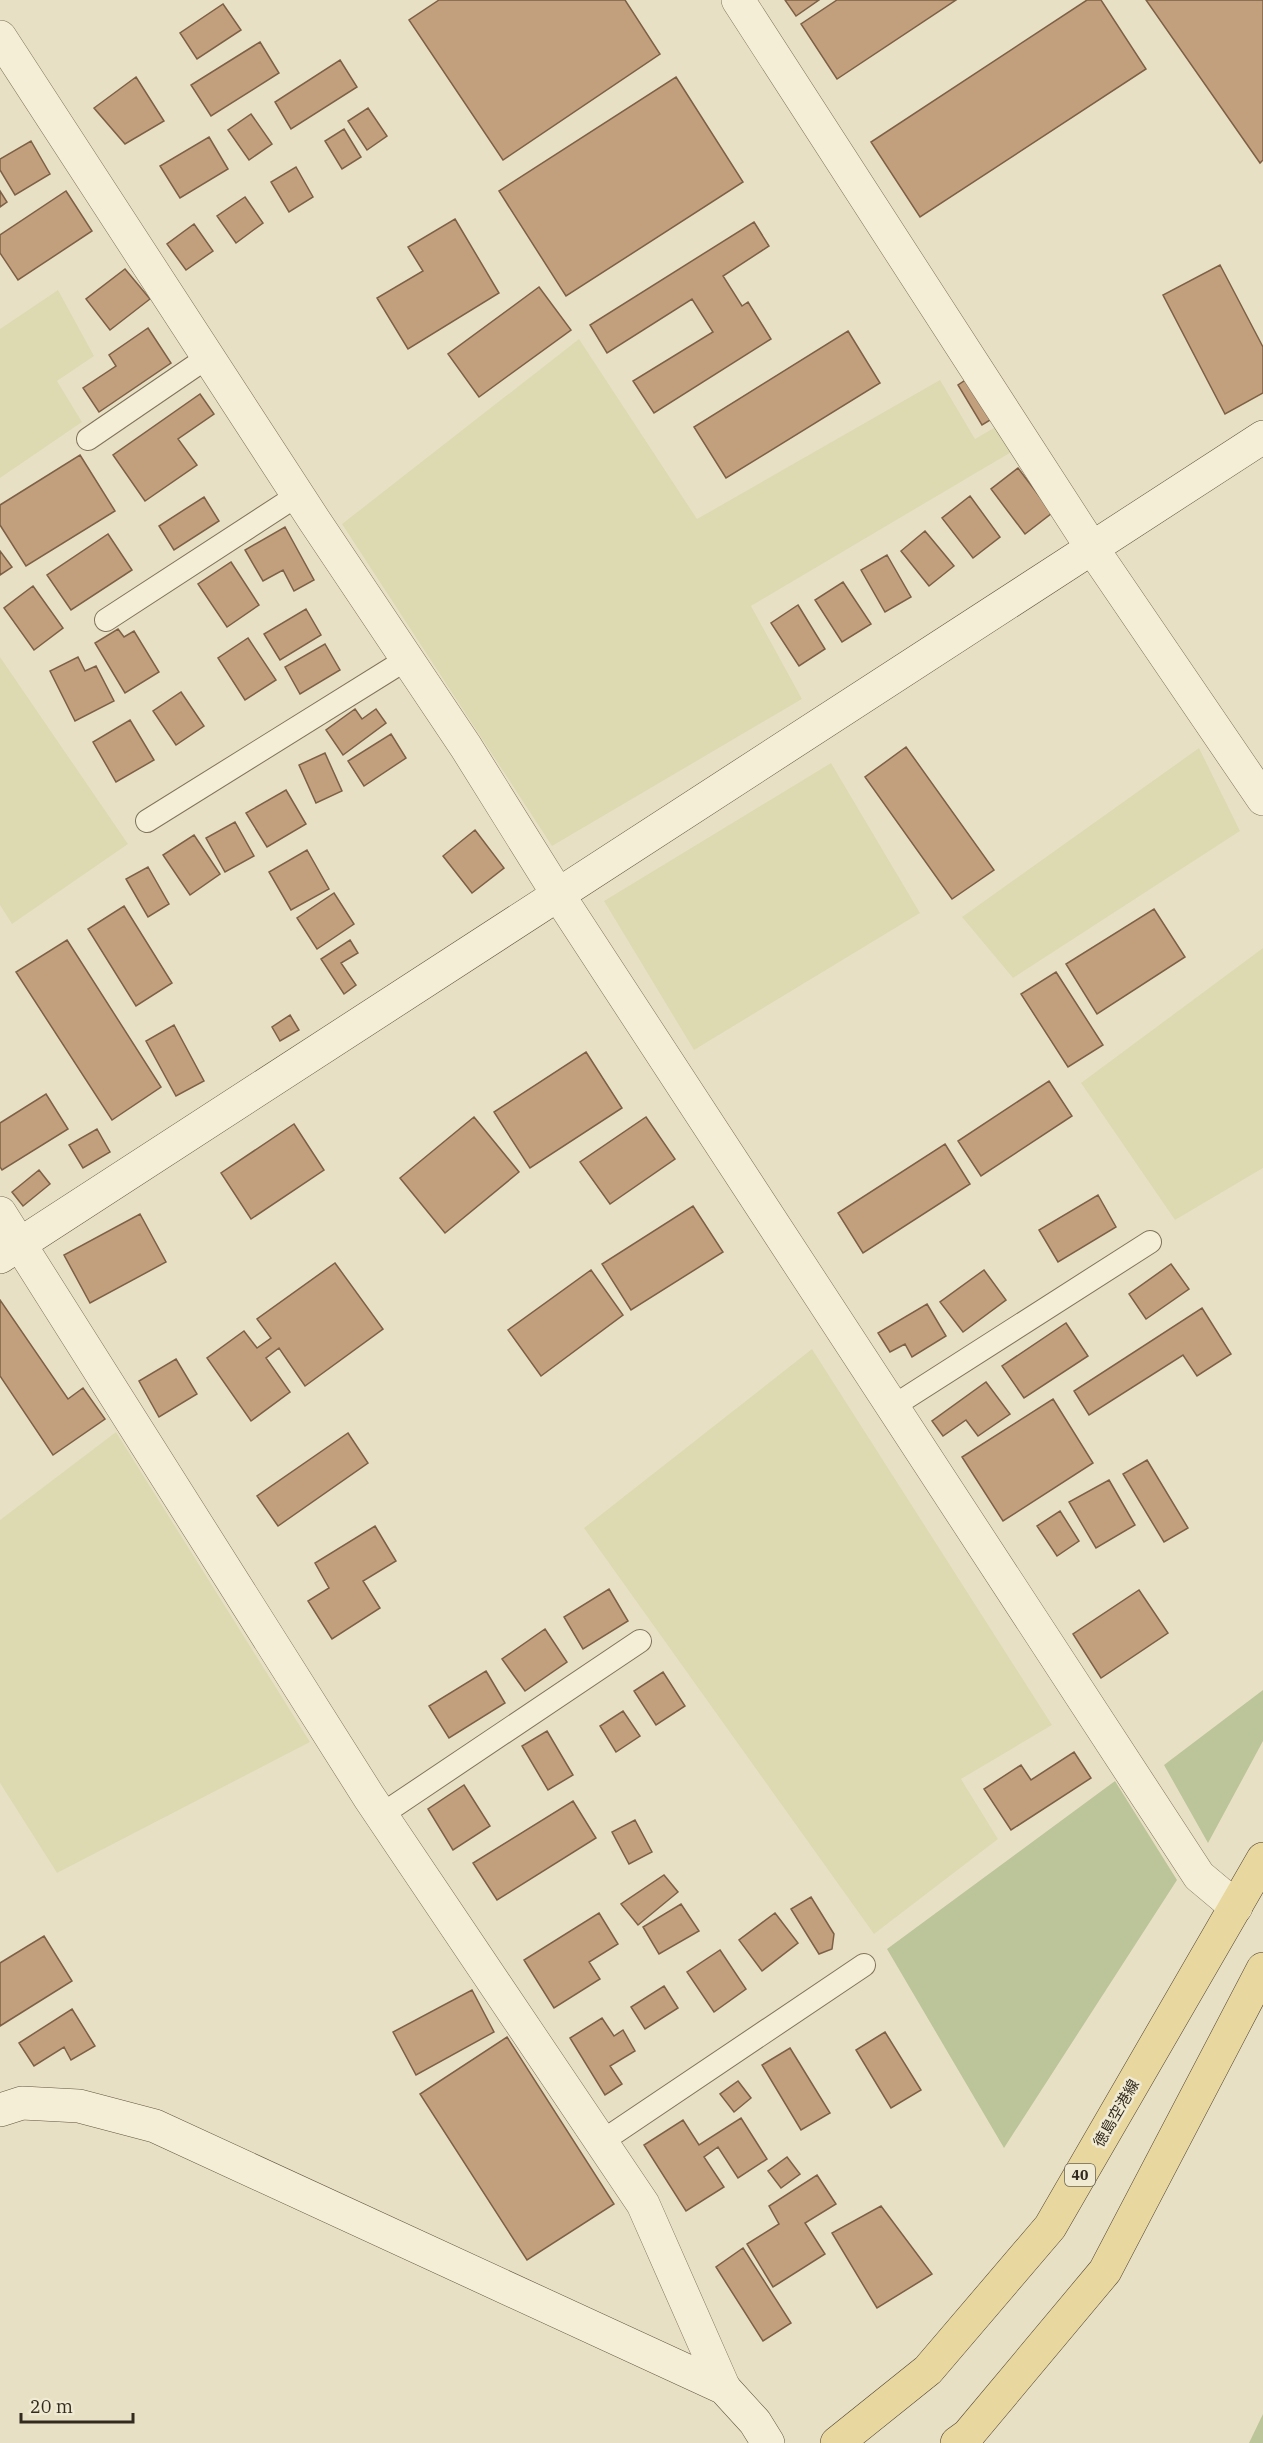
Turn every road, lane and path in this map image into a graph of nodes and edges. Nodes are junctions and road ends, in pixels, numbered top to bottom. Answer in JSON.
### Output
{"nodes":[{"id":1,"x":738,"y":0,"type":"edge"},
{"id":2,"x":0,"y":37,"type":"edge"},
{"id":3,"x":208,"y":357,"type":"junction"},
{"id":4,"x":1263,"y":436,"type":"edge"},
{"id":5,"x":88,"y":440,"type":"dead end"},
{"id":6,"x":298,"y":495,"type":"junction"},
{"id":7,"x":1092,"y":548,"type":"junction"},
{"id":8,"x":106,"y":620,"type":"dead end"},
{"id":9,"x":407,"y":659,"type":"junction"},
{"id":10,"x":1263,"y":800,"type":"edge"},
{"id":11,"x":147,"y":821,"type":"dead end"},
{"id":12,"x":559,"y":896,"type":"junction"},
{"id":13,"x":0,"y":1214,"type":"edge"},
{"id":14,"x":1150,"y":1242,"type":"dead end"},
{"id":15,"x":10,"y":1251,"type":"edge"},
{"id":16,"x":892,"y":1407,"type":"junction"},
{"id":17,"x":640,"y":1641,"type":"dead end"},
{"id":18,"x":381,"y":1815,"type":"junction"},
{"id":19,"x":1263,"y":1860,"type":"edge"},
{"id":20,"x":1236,"y":1907,"type":"junction"},
{"id":21,"x":864,"y":1965,"type":"dead end"},
{"id":22,"x":1263,"y":1969,"type":"edge"},
{"id":23,"x":0,"y":2110,"type":"edge"},
{"id":24,"x":601,"y":2142,"type":"junction"},
{"id":25,"x":724,"y":2388,"type":"junction"},
{"id":26,"x":768,"y":2443,"type":"edge"},
{"id":27,"x":837,"y":2443,"type":"edge"},
{"id":28,"x":957,"y":2443,"type":"edge"}],
"edges":[{"from":1,"to":7,"type":"street"},
{"from":2,"to":3,"type":"street"},
{"from":3,"to":5,"type":"lane"},
{"from":3,"to":6,"type":"street"},
{"from":4,"to":7,"type":"street"},
{"from":6,"to":8,"type":"lane"},
{"from":6,"to":9,"type":"street"},
{"from":7,"to":10,"type":"street"},
{"from":7,"to":12,"type":"street"},
{"from":9,"to":11,"type":"lane"},
{"from":9,"to":12,"type":"street"},
{"from":12,"to":15,"type":"street"},
{"from":12,"to":16,"type":"street"},
{"from":13,"to":15,"type":"street"},
{"from":14,"to":16,"type":"lane"},
{"from":15,"to":18,"type":"street"},
{"from":16,"to":20,"type":"street"},
{"from":17,"to":18,"type":"lane"},
{"from":18,"to":24,"type":"street"},
{"from":19,"to":20,"type":"main road","name":"徳島空港線","number":"40"},
{"from":20,"to":27,"type":"main road","name":"徳島空港線","number":"40"},
{"from":21,"to":24,"type":"lane"},
{"from":22,"to":28,"type":"main road"},
{"from":23,"to":25,"type":"street"},
{"from":24,"to":25,"type":"street"},
{"from":25,"to":26,"type":"street"}]}
